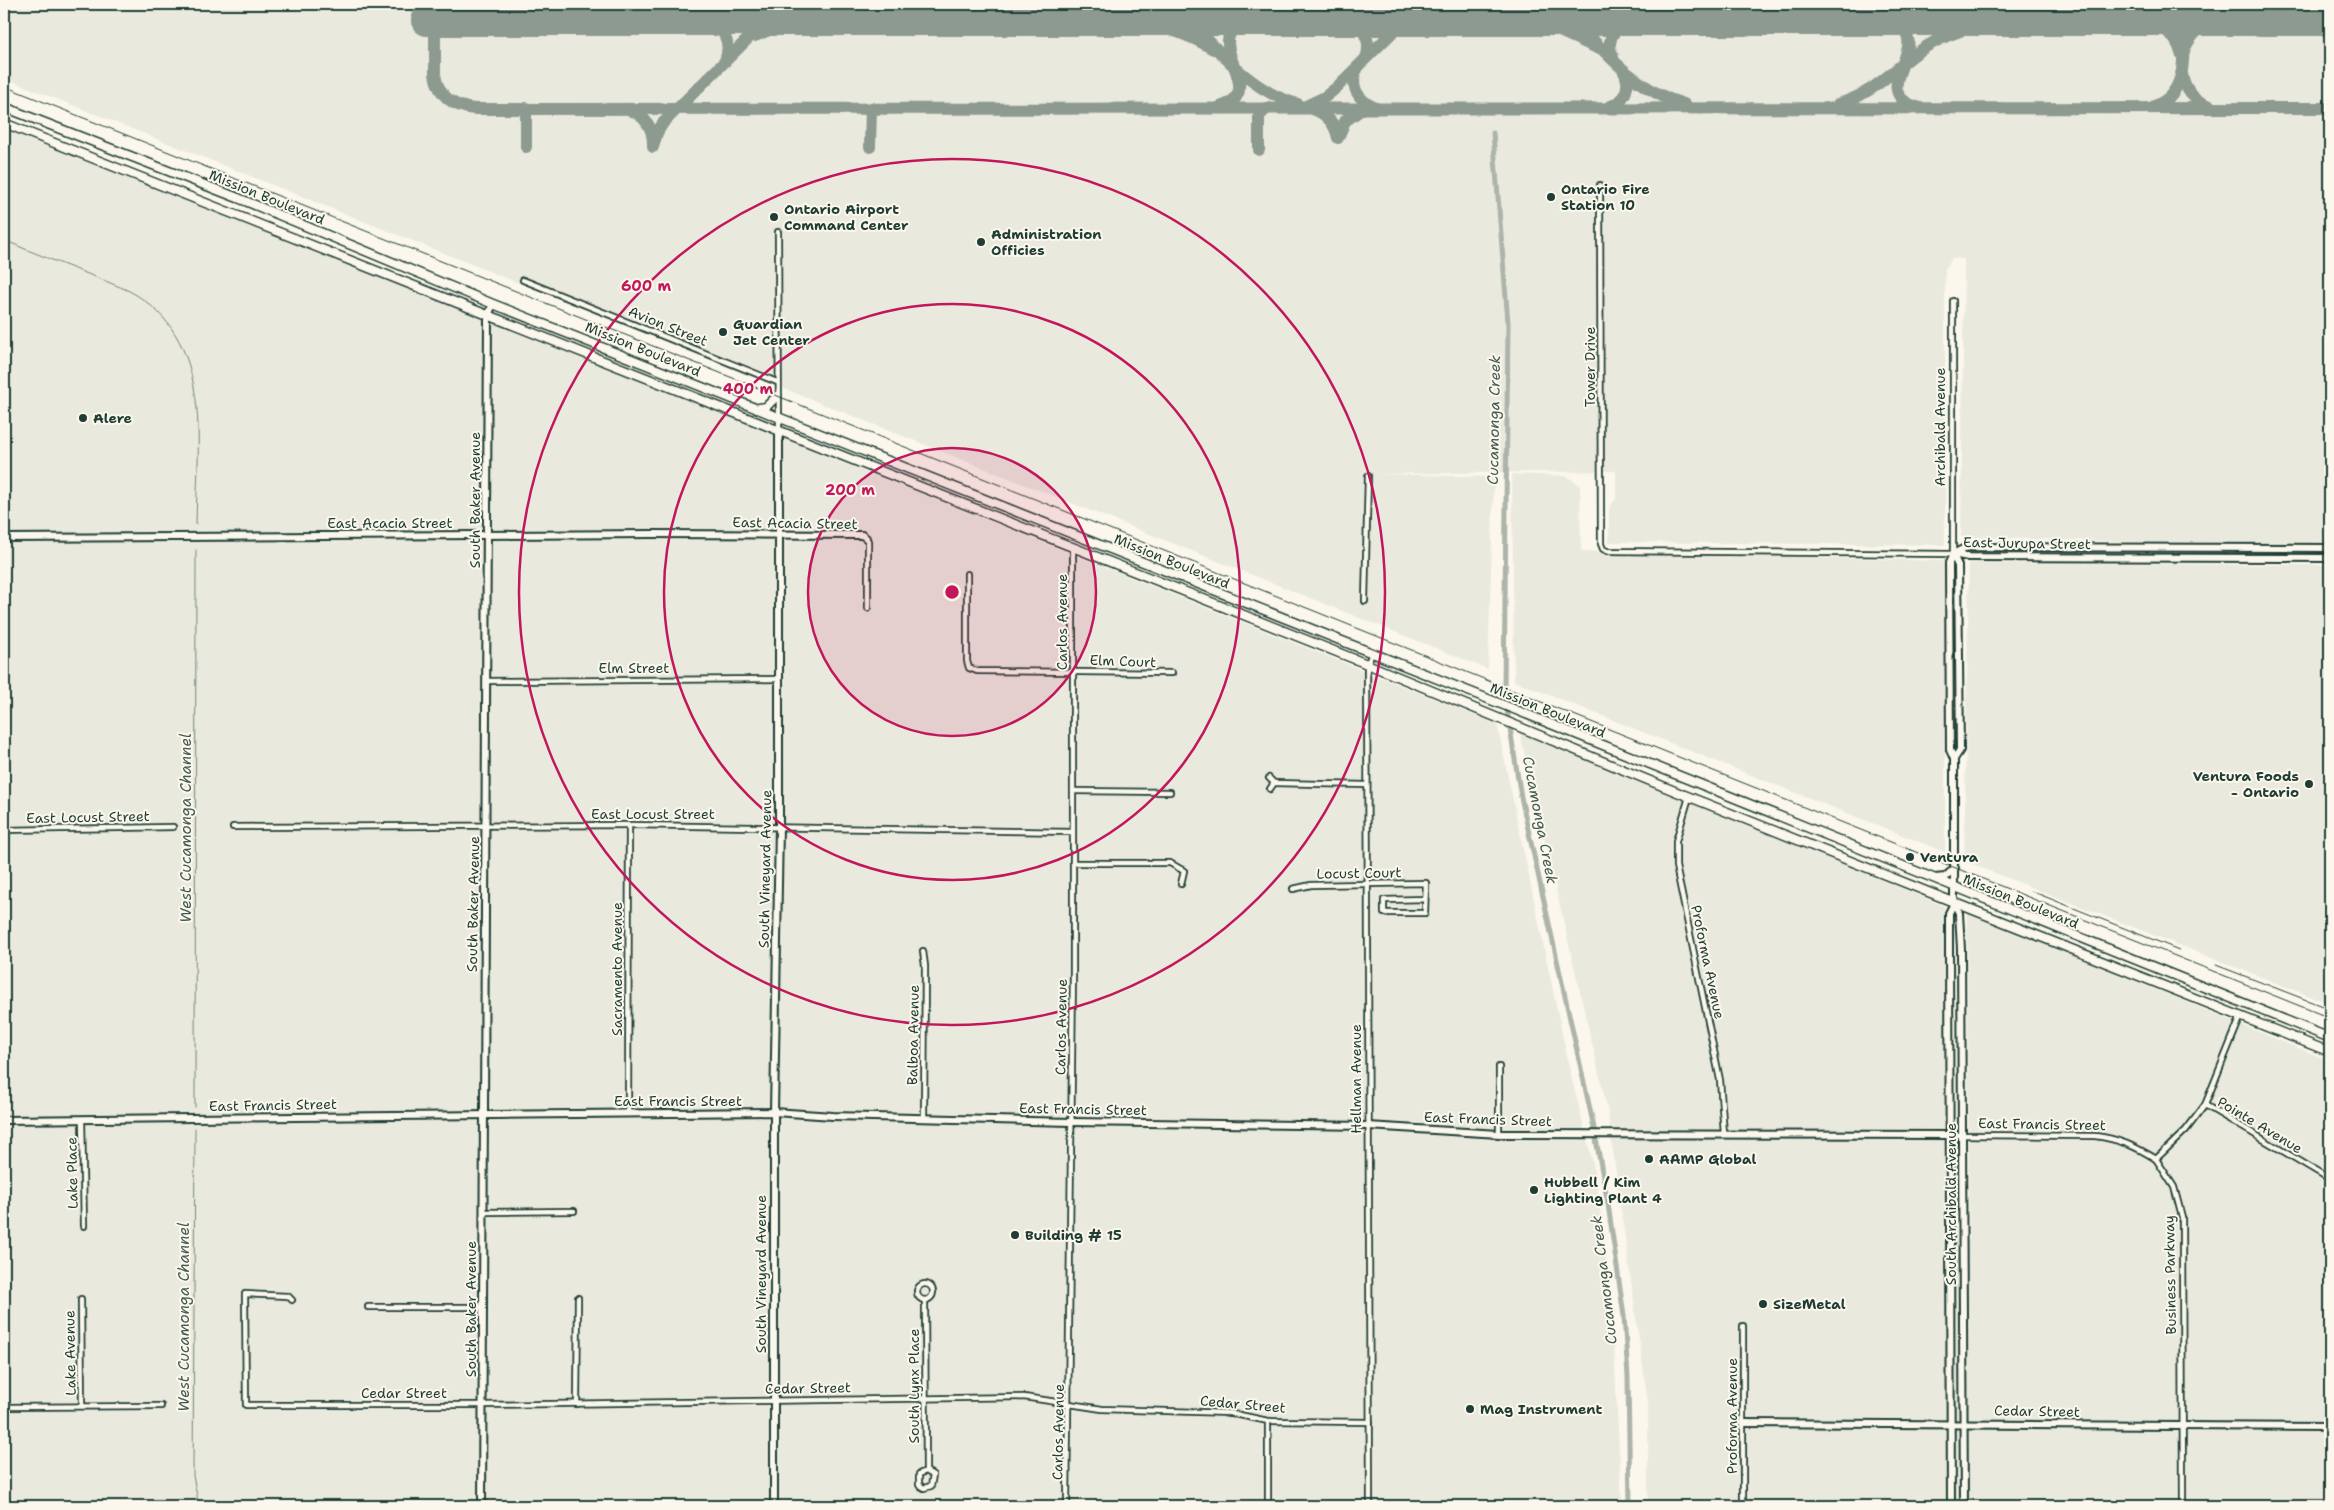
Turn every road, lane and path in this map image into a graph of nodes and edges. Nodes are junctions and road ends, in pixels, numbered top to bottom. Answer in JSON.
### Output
{"nodes":[{"id":1,"x":4,"y":107,"type":"edge"},
{"id":2,"x":4,"y":123,"type":"edge"},
{"id":3,"x":1600,"y":184,"type":"dead end"},
{"id":4,"x":778,"y":232,"type":"dead end"},
{"id":5,"x":523,"y":280,"type":"dead end"},
{"id":6,"x":1952,"y":301,"type":"dead end"},
{"id":7,"x":494,"y":304,"type":"junction"},
{"id":8,"x":488,"y":316,"type":"junction"},
{"id":9,"x":777,"y":382,"type":"junction"},
{"id":10,"x":777,"y":396,"type":"junction"},
{"id":11,"x":756,"y":407,"type":"junction"},
{"id":12,"x":778,"y":416,"type":"junction"},
{"id":13,"x":779,"y":431,"type":"junction"},
{"id":14,"x":1368,"y":476,"type":"dead end"},
{"id":15,"x":780,"y":534,"type":"junction"},
{"id":16,"x":487,"y":535,"type":"junction"},
{"id":17,"x":4,"y":538,"type":"edge"},
{"id":18,"x":866,"y":538,"type":"joint"},
{"id":19,"x":1073,"y":548,"type":"junction"},
{"id":20,"x":2330,"y":548,"type":"edge"},
{"id":21,"x":1953,"y":554,"type":"junction"},
{"id":22,"x":2330,"y":558,"type":"edge"},
{"id":23,"x":967,"y":574,"type":"dead end"},
{"id":24,"x":1365,"y":601,"type":"dead end"},
{"id":25,"x":868,"y":608,"type":"dead end"},
{"id":26,"x":1949,"y":616,"type":"junction"},
{"id":27,"x":1959,"y":638,"type":"junction"},
{"id":28,"x":1372,"y":654,"type":"junction"},
{"id":29,"x":1367,"y":664,"type":"junction"},
{"id":30,"x":1074,"y":670,"type":"junction"},
{"id":31,"x":1172,"y":673,"type":"dead end"},
{"id":32,"x":780,"y":679,"type":"junction"},
{"id":33,"x":488,"y":681,"type":"junction"},
{"id":34,"x":1954,"y":759,"type":"junction"},
{"id":35,"x":1269,"y":778,"type":"dead end"},
{"id":36,"x":1274,"y":783,"type":"junction"},
{"id":37,"x":1367,"y":785,"type":"junction"},
{"id":38,"x":1270,"y":789,"type":"dead end"},
{"id":39,"x":1073,"y":791,"type":"junction"},
{"id":40,"x":1170,"y":792,"type":"dead end"},
{"id":41,"x":1689,"y":797,"type":"junction"},
{"id":42,"x":629,"y":825,"type":"junction"},
{"id":43,"x":486,"y":826,"type":"junction"},
{"id":44,"x":779,"y":826,"type":"junction"},
{"id":45,"x":173,"y":827,"type":"dead end"},
{"id":46,"x":233,"y":827,"type":"dead end"},
{"id":47,"x":4,"y":830,"type":"edge"},
{"id":48,"x":1073,"y":832,"type":"junction"},
{"id":49,"x":1073,"y":863,"type":"junction"},
{"id":50,"x":1955,"y":868,"type":"junction"},
{"id":51,"x":1919,"y":874,"type":"junction"},
{"id":52,"x":1181,"y":884,"type":"dead end"},
{"id":53,"x":1368,"y":886,"type":"junction"},
{"id":54,"x":1954,"y":888,"type":"junction"},
{"id":55,"x":1293,"y":889,"type":"dead end"},
{"id":56,"x":1425,"y":900,"type":"junction"},
{"id":57,"x":1954,"y":903,"type":"junction"},
{"id":58,"x":1980,"y":914,"type":"junction"},
{"id":59,"x":1960,"y":924,"type":"junction"},
{"id":60,"x":923,"y":951,"type":"dead end"},
{"id":61,"x":2241,"y":1016,"type":"junction"},
{"id":62,"x":2330,"y":1038,"type":"edge"},
{"id":63,"x":2330,"y":1052,"type":"edge"},
{"id":64,"x":1499,"y":1067,"type":"dead end"},
{"id":65,"x":2205,"y":1105,"type":"junction"},
{"id":66,"x":774,"y":1112,"type":"junction"},
{"id":67,"x":484,"y":1114,"type":"junction"},
{"id":68,"x":628,"y":1114,"type":"junction"},
{"id":69,"x":924,"y":1118,"type":"junction"},
{"id":70,"x":82,"y":1119,"type":"junction"},
{"id":71,"x":4,"y":1120,"type":"edge"},
{"id":72,"x":1071,"y":1122,"type":"junction"},
{"id":73,"x":1368,"y":1126,"type":"junction"},
{"id":74,"x":1499,"y":1134,"type":"junction"},
{"id":75,"x":1724,"y":1134,"type":"junction"},
{"id":76,"x":1951,"y":1135,"type":"junction"},
{"id":77,"x":1964,"y":1135,"type":"junction"},
{"id":78,"x":2156,"y":1159,"type":"junction"},
{"id":79,"x":2330,"y":1179,"type":"edge"},
{"id":80,"x":574,"y":1211,"type":"dead end"},
{"id":81,"x":484,"y":1212,"type":"junction"},
{"id":82,"x":84,"y":1226,"type":"dead end"},
{"id":83,"x":578,"y":1298,"type":"dead end"},
{"id":84,"x":81,"y":1299,"type":"dead end"},
{"id":85,"x":292,"y":1300,"type":"dead end"},
{"id":86,"x":925,"y":1300,"type":"dead end"},
{"id":87,"x":368,"y":1306,"type":"dead end"},
{"id":88,"x":484,"y":1307,"type":"junction"},
{"id":89,"x":1743,"y":1326,"type":"dead end"},
{"id":90,"x":926,"y":1399,"type":"junction"},
{"id":91,"x":774,"y":1401,"type":"junction"},
{"id":92,"x":1070,"y":1403,"type":"junction"},
{"id":93,"x":577,"y":1404,"type":"junction"},
{"id":94,"x":484,"y":1405,"type":"junction"},
{"id":95,"x":82,"y":1406,"type":"junction"},
{"id":96,"x":161,"y":1406,"type":"dead end"},
{"id":97,"x":4,"y":1407,"type":"edge"},
{"id":98,"x":1268,"y":1421,"type":"junction"},
{"id":99,"x":1370,"y":1422,"type":"junction"},
{"id":100,"x":1743,"y":1423,"type":"junction"},
{"id":101,"x":1952,"y":1423,"type":"junction"},
{"id":102,"x":1964,"y":1423,"type":"junction"},
{"id":103,"x":2183,"y":1425,"type":"junction"},
{"id":104,"x":2330,"y":1427,"type":"edge"},
{"id":105,"x":926,"y":1471,"type":"dead end"},
{"id":106,"x":482,"y":1506,"type":"edge"},
{"id":107,"x":774,"y":1506,"type":"edge"},
{"id":108,"x":1067,"y":1506,"type":"edge"},
{"id":109,"x":1268,"y":1506,"type":"edge"},
{"id":110,"x":1370,"y":1506,"type":"edge"},
{"id":111,"x":1743,"y":1506,"type":"edge"},
{"id":112,"x":1951,"y":1506,"type":"edge"},
{"id":113,"x":1964,"y":1506,"type":"edge"},
{"id":114,"x":2183,"y":1506,"type":"edge"}],
"edges":[{"from":1,"to":7,"type":"main road","name":"Mission Boulevard"},
{"from":2,"to":8,"type":"main road","name":"Mission Boulevard"},
{"from":3,"to":21,"type":"street","name":"Tower Drive"},
{"from":4,"to":9,"type":"street","name":"South Vineyard Avenue"},
{"from":5,"to":9,"type":"street","name":"Avion Street"},
{"from":6,"to":21,"type":"street","name":"Archibald Avenue"},
{"from":7,"to":8,"type":"street","name":"South Baker Avenue"},
{"from":7,"to":11,"type":"main road","name":"Mission Boulevard"},
{"from":8,"to":13,"type":"main road","name":"Mission Boulevard"},
{"from":8,"to":16,"type":"street","name":"South Baker Avenue"},
{"from":9,"to":10,"type":"street","name":"South Vineyard Avenue"},
{"from":10,"to":11,"type":"main road"},
{"from":10,"to":12,"type":"street","name":"South Vineyard Avenue"},
{"from":11,"to":12,"type":"main road","name":"Mission Boulevard"},
{"from":12,"to":13,"type":"street","name":"South Vineyard Avenue"},
{"from":12,"to":28,"type":"main road","name":"Mission Boulevard"},
{"from":13,"to":15,"type":"street","name":"South Vineyard Avenue"},
{"from":13,"to":19,"type":"main road","name":"Mission Boulevard"},
{"from":14,"to":24,"type":"street"},
{"from":15,"to":16,"type":"street","name":"East Acacia Street"},
{"from":15,"to":18,"type":"street","name":"East Acacia Street"},
{"from":15,"to":32,"type":"street","name":"South Vineyard Avenue"},
{"from":16,"to":17,"type":"street","name":"East Acacia Street"},
{"from":16,"to":33,"type":"street","name":"South Baker Avenue"},
{"from":18,"to":25,"type":"street"},
{"from":19,"to":29,"type":"main road","name":"Mission Boulevard"},
{"from":19,"to":30,"type":"street","name":"Carlos Avenue"},
{"from":20,"to":21,"type":"street","name":"East Jurupa Street"},
{"from":21,"to":22,"type":"street","name":"East Jurupa Street"},
{"from":21,"to":26,"type":"street","name":"Archibald Avenue"},
{"from":21,"to":27,"type":"street","name":"Archibald Avenue"},
{"from":23,"to":30,"type":"street"},
{"from":26,"to":27,"type":"street"},
{"from":26,"to":34,"type":"street","name":"Archibald Avenue"},
{"from":27,"to":34,"type":"street","name":"Archibald Avenue"},
{"from":28,"to":29,"type":"street","name":"Hellman Avenue"},
{"from":28,"to":51,"type":"main road","name":"Mission Boulevard"},
{"from":29,"to":37,"type":"street","name":"Hellman Avenue"},
{"from":29,"to":41,"type":"main road","name":"Mission Boulevard"},
{"from":30,"to":31,"type":"street","name":"Elm Court"},
{"from":30,"to":39,"type":"street","name":"Carlos Avenue"},
{"from":32,"to":33,"type":"street","name":"Elm Street"},
{"from":32,"to":44,"type":"street","name":"South Vineyard Avenue"},
{"from":33,"to":43,"type":"street","name":"South Baker Avenue"},
{"from":34,"to":50,"type":"street","name":"Archibald Avenue"},
{"from":35,"to":36,"type":"street"},
{"from":36,"to":37,"type":"street"},
{"from":36,"to":38,"type":"street"},
{"from":37,"to":53,"type":"street","name":"Hellman Avenue"},
{"from":39,"to":40,"type":"street"},
{"from":39,"to":48,"type":"street","name":"Carlos Avenue"},
{"from":41,"to":57,"type":"main road","name":"Mission Boulevard"},
{"from":41,"to":75,"type":"street","name":"Proforma Avenue"},
{"from":42,"to":43,"type":"street","name":"East Locust Street"},
{"from":42,"to":44,"type":"street","name":"East Locust Street"},
{"from":42,"to":68,"type":"street","name":"Sacramento Avenue"},
{"from":43,"to":46,"type":"street","name":"East Locust Street"},
{"from":43,"to":67,"type":"street","name":"South Baker Avenue"},
{"from":44,"to":48,"type":"street","name":"East Locust Street"},
{"from":44,"to":66,"type":"street","name":"South Vineyard Avenue"},
{"from":45,"to":47,"type":"street","name":"East Locust Street"},
{"from":48,"to":49,"type":"street","name":"Carlos Avenue"},
{"from":49,"to":52,"type":"street"},
{"from":49,"to":72,"type":"street","name":"Carlos Avenue"},
{"from":50,"to":51,"type":"street"},
{"from":50,"to":54,"type":"street","name":"Archibald Avenue"},
{"from":51,"to":54,"type":"main road","name":"Mission Boulevard"},
{"from":53,"to":55,"type":"street","name":"Locust Court"},
{"from":53,"to":56,"type":"street","name":"Locust Court"},
{"from":53,"to":73,"type":"street","name":"Hellman Avenue"},
{"from":54,"to":57,"type":"street","name":"South Archibald Avenue"},
{"from":54,"to":62,"type":"main road","name":"Mission Boulevard"},
{"from":56,"to":56,"type":"street"},
{"from":57,"to":58,"type":"main road","name":"Mission Boulevard"},
{"from":57,"to":59,"type":"street","name":"South Archibald Avenue"},
{"from":57,"to":76,"type":"street","name":"South Archibald Avenue"},
{"from":58,"to":59,"type":"street"},
{"from":58,"to":61,"type":"main road","name":"Mission Boulevard"},
{"from":59,"to":77,"type":"street","name":"South Archibald Avenue"},
{"from":60,"to":69,"type":"street","name":"Balboa Avenue"},
{"from":61,"to":63,"type":"main road","name":"Mission Boulevard"},
{"from":61,"to":65,"type":"street"},
{"from":64,"to":74,"type":"street"},
{"from":65,"to":78,"type":"street"},
{"from":65,"to":79,"type":"street","name":"Pointe Avenue"},
{"from":66,"to":68,"type":"street","name":"East Francis Street"},
{"from":66,"to":69,"type":"street","name":"East Francis Street"},
{"from":66,"to":91,"type":"street","name":"South Vineyard Avenue"},
{"from":67,"to":68,"type":"street","name":"East Francis Street"},
{"from":67,"to":70,"type":"street","name":"East Francis Street"},
{"from":67,"to":81,"type":"street","name":"South Baker Avenue"},
{"from":69,"to":72,"type":"street","name":"East Francis Street"},
{"from":70,"to":71,"type":"street","name":"East Francis Street"},
{"from":70,"to":82,"type":"street","name":"Lake Place"},
{"from":72,"to":73,"type":"street","name":"East Francis Street"},
{"from":72,"to":92,"type":"street","name":"Carlos Avenue"},
{"from":73,"to":74,"type":"street","name":"East Francis Street"},
{"from":73,"to":99,"type":"street","name":"Hellman Avenue"},
{"from":74,"to":75,"type":"street","name":"East Francis Street"},
{"from":75,"to":76,"type":"street","name":"East Francis Street"},
{"from":76,"to":77,"type":"street","name":"East Francis Street"},
{"from":76,"to":101,"type":"street","name":"South Archibald Avenue"},
{"from":77,"to":78,"type":"street","name":"East Francis Street"},
{"from":77,"to":102,"type":"street","name":"South Archibald Avenue"},
{"from":78,"to":103,"type":"street","name":"Business Parkway"},
{"from":80,"to":81,"type":"street"},
{"from":81,"to":88,"type":"street","name":"South Baker Avenue"},
{"from":83,"to":93,"type":"street"},
{"from":84,"to":95,"type":"street","name":"Lake Avenue"},
{"from":85,"to":94,"type":"street","name":"Cedar Street"},
{"from":86,"to":90,"type":"street","name":"South Lynx Place"},
{"from":87,"to":88,"type":"street"},
{"from":88,"to":94,"type":"street","name":"South Baker Avenue"},
{"from":89,"to":100,"type":"street","name":"Proforma Avenue"},
{"from":90,"to":91,"type":"street","name":"Cedar Street"},
{"from":90,"to":92,"type":"street","name":"Cedar Street"},
{"from":90,"to":105,"type":"street","name":"South Lynx Place"},
{"from":91,"to":93,"type":"street","name":"Cedar Street"},
{"from":91,"to":107,"type":"street","name":"South Vineyard Avenue"},
{"from":92,"to":98,"type":"street","name":"Cedar Street"},
{"from":92,"to":108,"type":"street","name":"Carlos Avenue"},
{"from":93,"to":94,"type":"street","name":"Cedar Street"},
{"from":94,"to":106,"type":"street","name":"South Baker Avenue"},
{"from":95,"to":96,"type":"street"},
{"from":95,"to":97,"type":"street"},
{"from":98,"to":99,"type":"street","name":"Cedar Street"},
{"from":98,"to":109,"type":"street"},
{"from":99,"to":110,"type":"street","name":"Hellman Avenue"},
{"from":100,"to":101,"type":"street","name":"Cedar Street"},
{"from":100,"to":111,"type":"street","name":"Proforma Avenue"},
{"from":101,"to":102,"type":"street","name":"Cedar Street"},
{"from":101,"to":112,"type":"street","name":"South Archibald Avenue"},
{"from":102,"to":103,"type":"street","name":"Cedar Street"},
{"from":102,"to":113,"type":"street","name":"South Archibald Avenue"},
{"from":103,"to":104,"type":"street","name":"Cedar Street"},
{"from":103,"to":114,"type":"street","name":"Business Parkway"}]}
